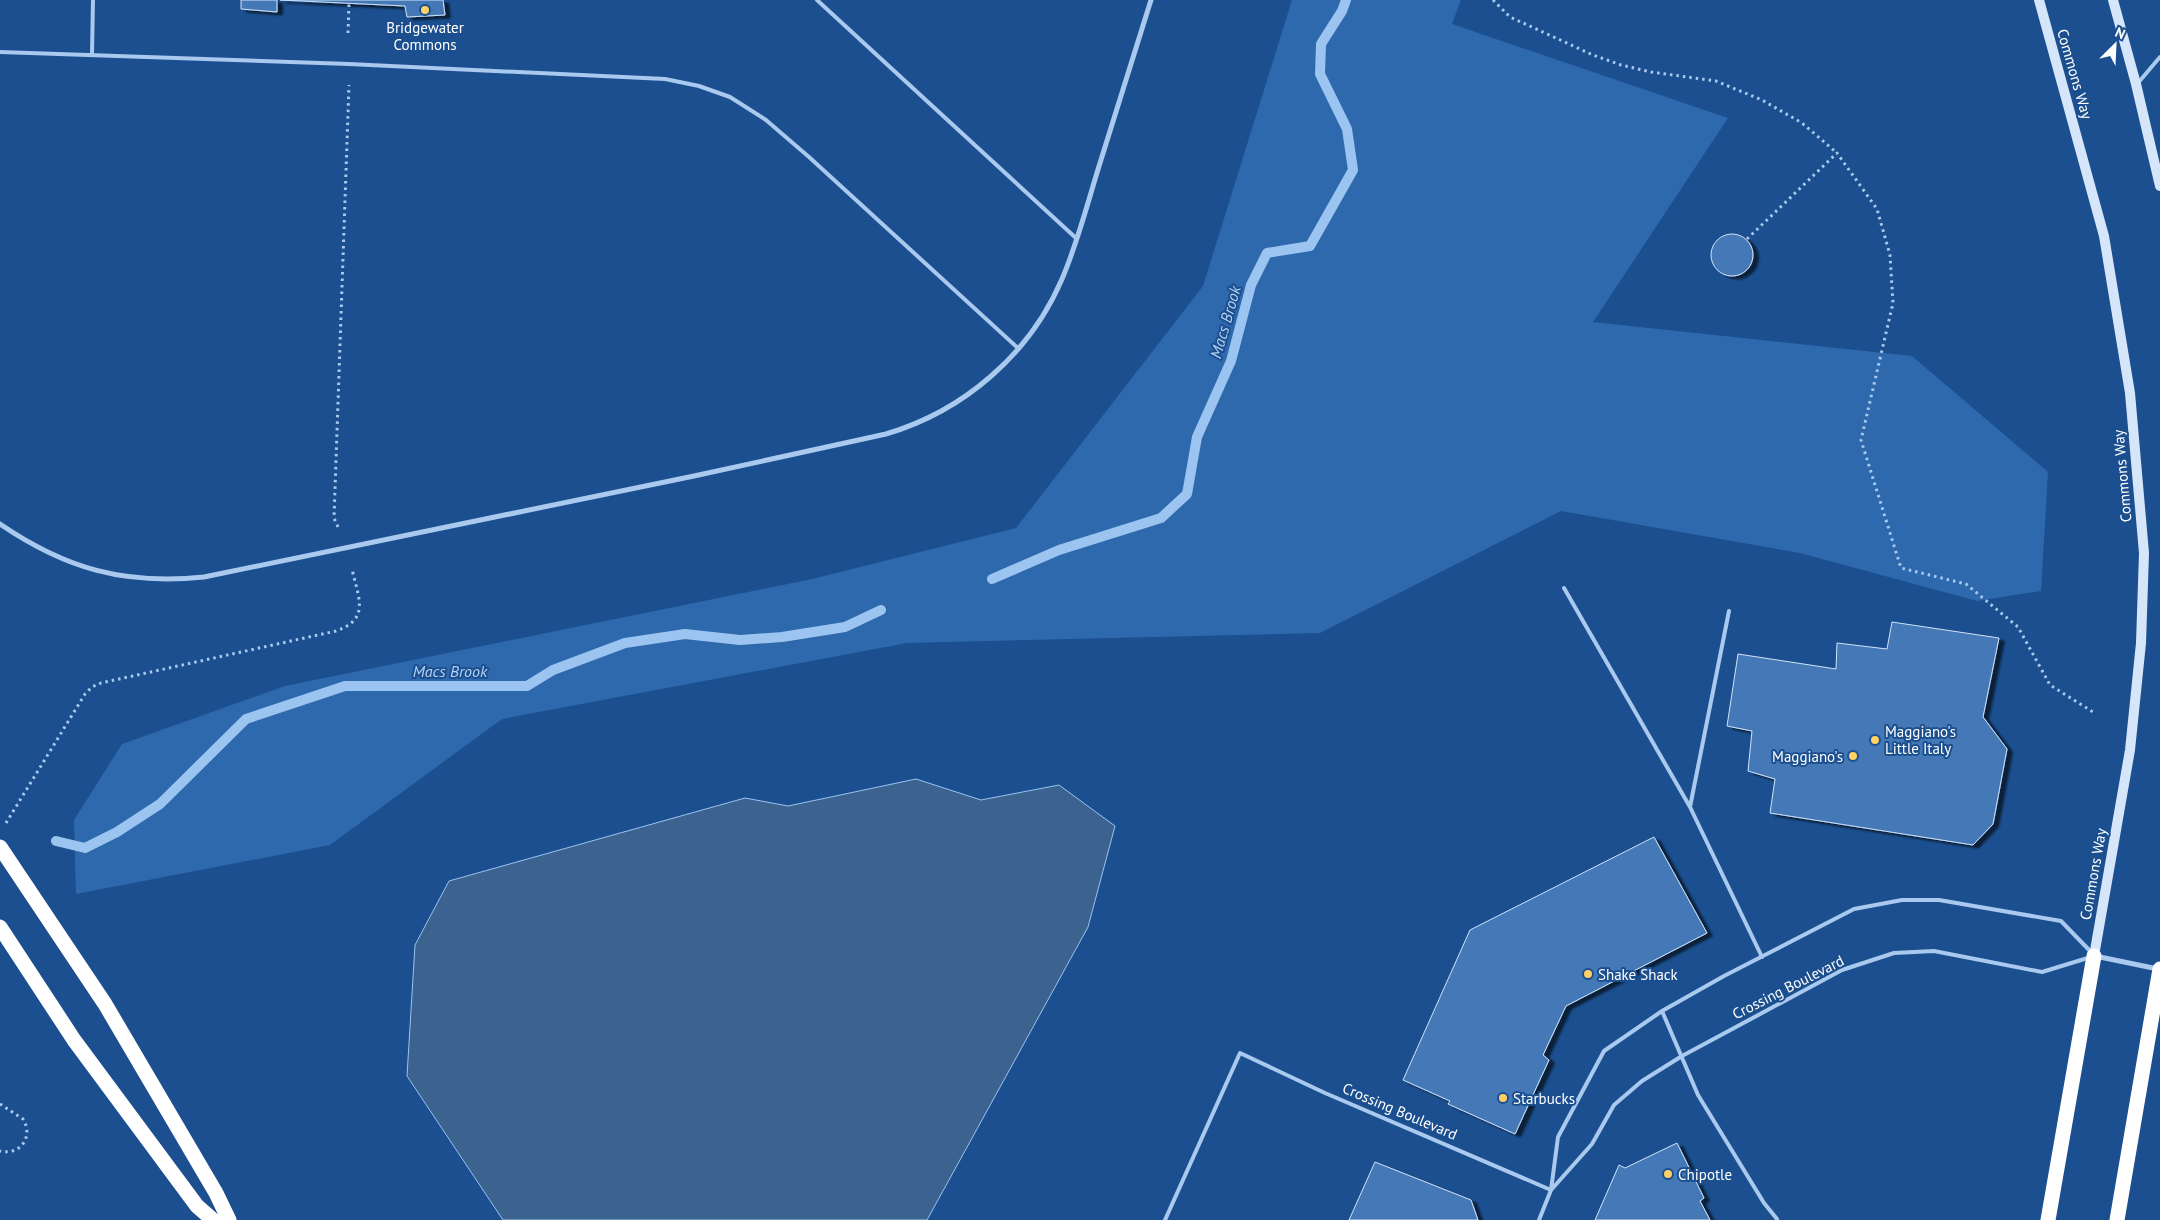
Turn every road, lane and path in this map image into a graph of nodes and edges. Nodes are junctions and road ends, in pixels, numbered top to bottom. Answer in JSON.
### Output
{"nodes":[{"id":1,"x":93,"y":0,"type":"edge"},
{"id":2,"x":817,"y":0,"type":"edge"},
{"id":3,"x":1151,"y":0,"type":"edge"},
{"id":4,"x":1493,"y":0,"type":"edge"},
{"id":5,"x":2038,"y":0,"type":"edge"},
{"id":6,"x":2113,"y":0,"type":"edge"},
{"id":7,"x":349,"y":3,"type":"dead end"},
{"id":8,"x":348,"y":33,"type":"dead end"},
{"id":9,"x":0,"y":52,"type":"edge"},
{"id":10,"x":92,"y":54,"type":"junction"},
{"id":11,"x":2160,"y":57,"type":"edge"},
{"id":12,"x":349,"y":83,"type":"dead end"},
{"id":13,"x":2136,"y":84,"type":"junction"},
{"id":14,"x":1838,"y":153,"type":"junction"},
{"id":15,"x":2160,"y":186,"type":"edge"},
{"id":16,"x":1077,"y":238,"type":"junction"},
{"id":17,"x":1747,"y":239,"type":"dead end"},
{"id":18,"x":1019,"y":349,"type":"junction"},
{"id":19,"x":0,"y":524,"type":"edge"},
{"id":20,"x":347,"y":547,"type":"junction"},
{"id":21,"x":1564,"y":588,"type":"dead end"},
{"id":22,"x":1729,"y":612,"type":"dead end"},
{"id":23,"x":2093,"y":712,"type":"dead end"},
{"id":24,"x":1690,"y":806,"type":"junction"},
{"id":25,"x":5,"y":824,"type":"dead end"},
{"id":26,"x":0,"y":847,"type":"edge"},
{"id":27,"x":0,"y":927,"type":"edge"},
{"id":28,"x":2094,"y":956,"type":"junction"},
{"id":29,"x":1762,"y":957,"type":"junction"},
{"id":30,"x":2160,"y":969,"type":"edge"},
{"id":31,"x":1662,"y":1011,"type":"junction"},
{"id":32,"x":1682,"y":1056,"type":"junction"},
{"id":33,"x":0,"y":1104,"type":"edge"},
{"id":34,"x":0,"y":1151,"type":"edge"},
{"id":35,"x":1551,"y":1190,"type":"junction"},
{"id":36,"x":1777,"y":1219,"type":"edge"},
{"id":37,"x":213,"y":1220,"type":"edge"},
{"id":38,"x":229,"y":1220,"type":"edge"},
{"id":39,"x":1165,"y":1220,"type":"edge"},
{"id":40,"x":1539,"y":1220,"type":"edge"},
{"id":41,"x":2048,"y":1220,"type":"edge"},
{"id":42,"x":2117,"y":1220,"type":"edge"}],
"edges":[{"from":1,"to":10,"type":"lane"},
{"from":2,"to":16,"type":"lane"},
{"from":3,"to":16,"type":"street"},
{"from":4,"to":14,"type":"path"},
{"from":5,"to":28,"type":"street","name":"Commons Way"},
{"from":6,"to":13,"type":"street"},
{"from":7,"to":8,"type":"path"},
{"from":9,"to":10,"type":"lane"},
{"from":10,"to":18,"type":"lane"},
{"from":11,"to":13,"type":"lane"},
{"from":12,"to":20,"type":"path"},
{"from":13,"to":15,"type":"street"},
{"from":14,"to":17,"type":"path"},
{"from":14,"to":23,"type":"path"},
{"from":16,"to":18,"type":"street"},
{"from":18,"to":20,"type":"street"},
{"from":19,"to":20,"type":"street"},
{"from":20,"to":25,"type":"path"},
{"from":21,"to":24,"type":"lane"},
{"from":22,"to":24,"type":"lane"},
{"from":24,"to":29,"type":"lane"},
{"from":26,"to":38,"type":"highway"},
{"from":27,"to":37,"type":"highway"},
{"from":28,"to":29,"type":"lane"},
{"from":28,"to":30,"type":"street"},
{"from":28,"to":32,"type":"lane","name":"Crossing Boulevard"},
{"from":28,"to":41,"type":"highway"},
{"from":29,"to":31,"type":"lane"},
{"from":30,"to":42,"type":"highway"},
{"from":31,"to":32,"type":"lane"},
{"from":31,"to":35,"type":"lane"},
{"from":32,"to":35,"type":"lane","name":"Crossing Boulevard"},
{"from":32,"to":36,"type":"lane"},
{"from":33,"to":34,"type":"path"},
{"from":35,"to":39,"type":"lane","name":"Crossing Boulevard"},
{"from":35,"to":40,"type":"lane"}]}
